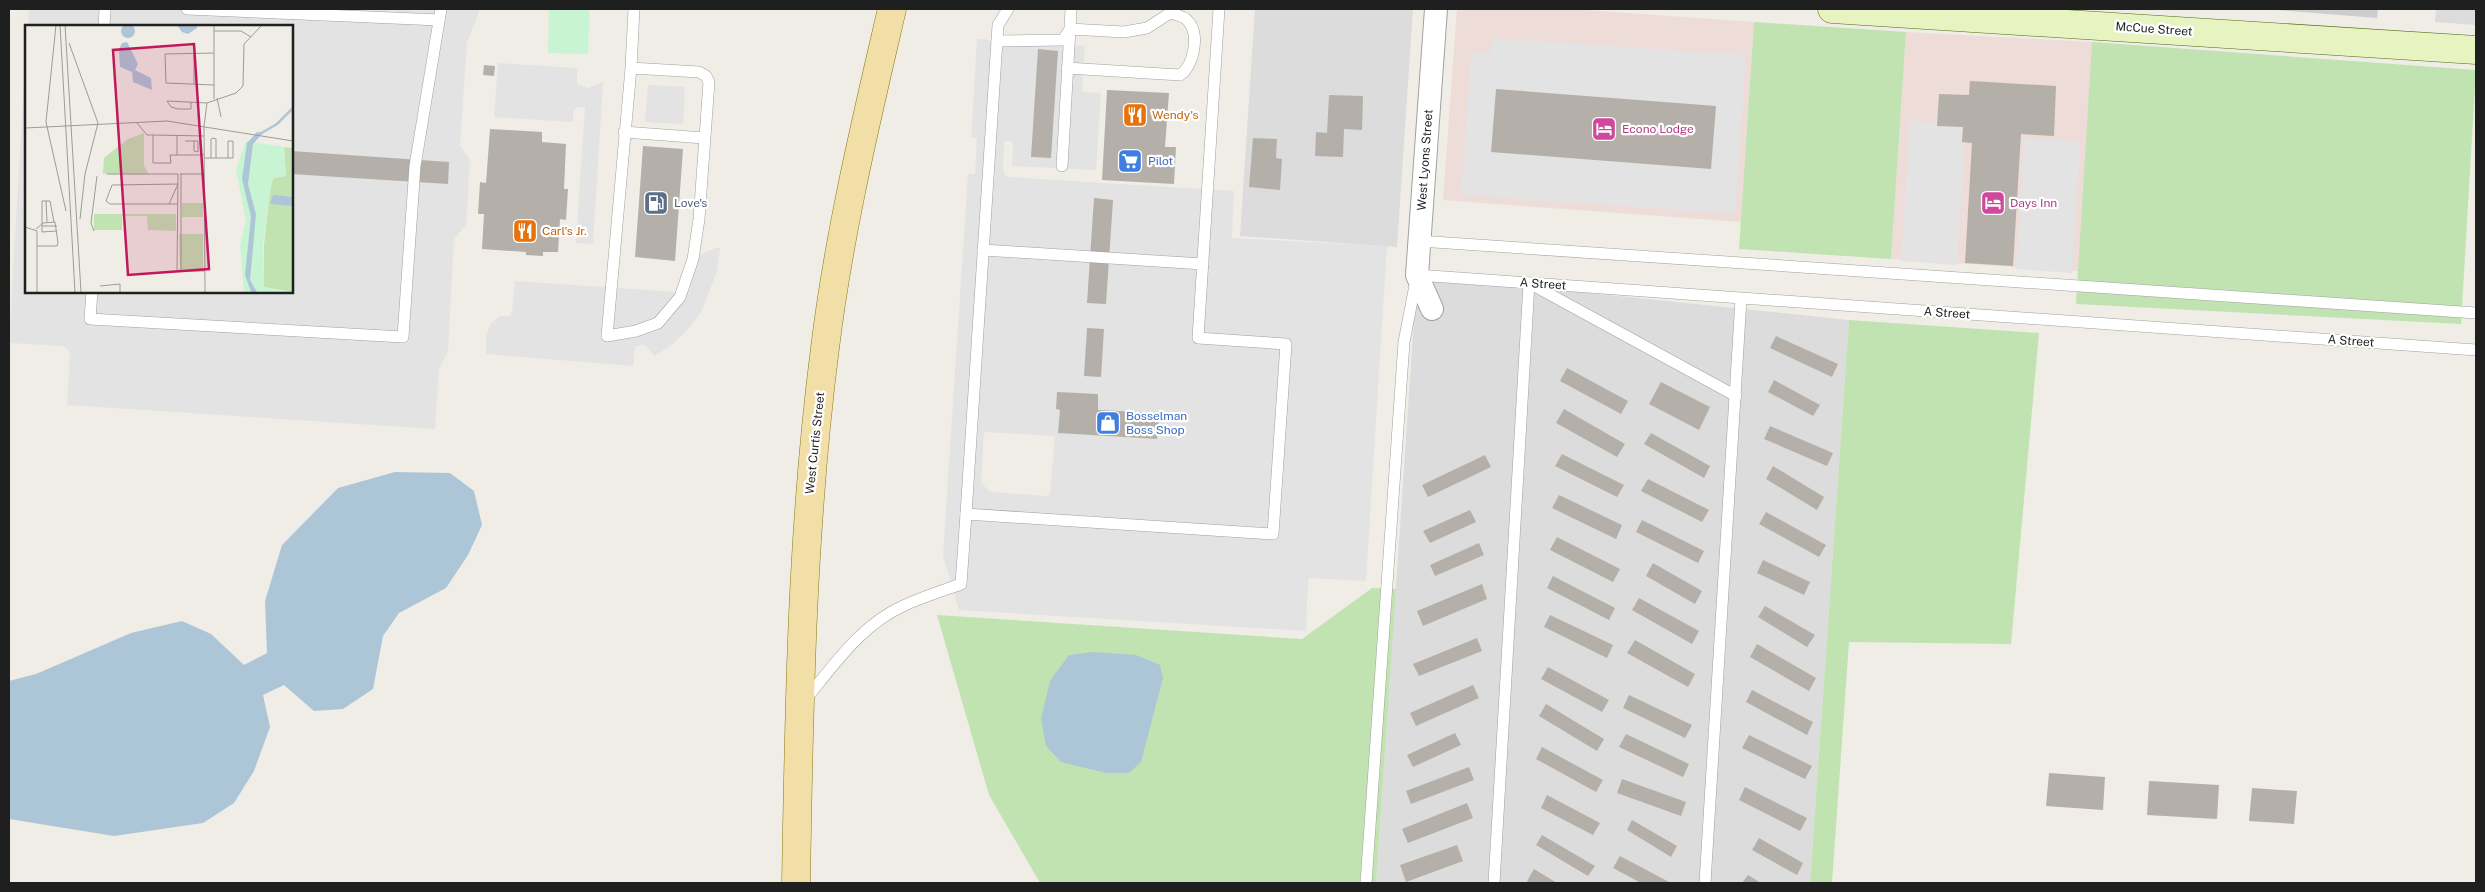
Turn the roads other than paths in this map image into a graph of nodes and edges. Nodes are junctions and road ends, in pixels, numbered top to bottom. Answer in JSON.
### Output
{"nodes":[{"id":1,"x":105,"y":9,"type":"edge"},
{"id":2,"x":188,"y":9,"type":"edge"},
{"id":3,"x":634,"y":9,"type":"edge"},
{"id":4,"x":892,"y":9,"type":"edge"},
{"id":5,"x":1008,"y":9,"type":"edge"},
{"id":6,"x":1071,"y":9,"type":"edge"},
{"id":7,"x":1219,"y":9,"type":"edge"},
{"id":8,"x":1436,"y":9,"type":"edge"},
{"id":9,"x":1832,"y":9,"type":"edge"},
{"id":10,"x":440,"y":15,"type":"edge"},
{"id":11,"x":104,"y":25,"type":"edge"},
{"id":12,"x":1070,"y":30,"type":"junction"},
{"id":13,"x":997,"y":41,"type":"junction"},
{"id":14,"x":2476,"y":50,"type":"edge"},
{"id":15,"x":631,"y":68,"type":"junction"},
{"id":16,"x":1068,"y":68,"type":"junction"},
{"id":17,"x":624,"y":132,"type":"junction"},
{"id":18,"x":704,"y":138,"type":"junction"},
{"id":19,"x":1062,"y":166,"type":"dead end"},
{"id":20,"x":1420,"y":241,"type":"junction"},
{"id":21,"x":983,"y":250,"type":"junction"},
{"id":22,"x":1203,"y":264,"type":"junction"},
{"id":23,"x":1417,"y":275,"type":"junction"},
{"id":24,"x":1529,"y":283,"type":"junction"},
{"id":25,"x":92,"y":292,"type":"edge"},
{"id":26,"x":1741,"y":299,"type":"junction"},
{"id":27,"x":1432,"y":309,"type":"dead end"},
{"id":28,"x":2476,"y":313,"type":"edge"},
{"id":29,"x":2476,"y":350,"type":"edge"},
{"id":30,"x":1736,"y":396,"type":"junction"},
{"id":31,"x":966,"y":514,"type":"junction"},
{"id":32,"x":800,"y":707,"type":"junction"},
{"id":33,"x":796,"y":883,"type":"edge"},
{"id":34,"x":1366,"y":883,"type":"edge"},
{"id":35,"x":1494,"y":883,"type":"edge"},
{"id":36,"x":1705,"y":883,"type":"edge"}],
"edges":[{"from":1,"to":11,"type":"lane"},
{"from":2,"to":10,"type":"lane"},
{"from":3,"to":15,"type":"lane"},
{"from":4,"to":32,"type":"main road","name":"West Curtis Street"},
{"from":5,"to":13,"type":"lane"},
{"from":6,"to":12,"type":"lane"},
{"from":7,"to":22,"type":"lane"},
{"from":8,"to":20,"type":"street","name":"West Lyons Street"},
{"from":9,"to":14,"type":"main road","name":"McCue Street"},
{"from":10,"to":25,"type":"lane"},
{"from":12,"to":13,"type":"lane"},
{"from":12,"to":16,"type":"lane"},
{"from":12,"to":16,"type":"lane"},
{"from":13,"to":21,"type":"lane"},
{"from":15,"to":17,"type":"lane"},
{"from":15,"to":18,"type":"lane"},
{"from":16,"to":19,"type":"lane"},
{"from":17,"to":18,"type":"lane"},
{"from":17,"to":18,"type":"lane"},
{"from":20,"to":23,"type":"street","name":"West Lyons Street"},
{"from":20,"to":28,"type":"lane"},
{"from":21,"to":22,"type":"lane"},
{"from":21,"to":31,"type":"lane"},
{"from":22,"to":31,"type":"lane"},
{"from":23,"to":24,"type":"lane","name":"A Street"},
{"from":23,"to":27,"type":"street","name":"West Lyons Street"},
{"from":23,"to":34,"type":"lane"},
{"from":24,"to":26,"type":"lane","name":"A Street"},
{"from":24,"to":30,"type":"lane"},
{"from":24,"to":35,"type":"lane"},
{"from":26,"to":29,"type":"lane","name":"A Street"},
{"from":26,"to":30,"type":"lane"},
{"from":30,"to":36,"type":"lane"},
{"from":31,"to":32,"type":"lane"},
{"from":32,"to":33,"type":"main road","name":"West Curtis Street"}]}
